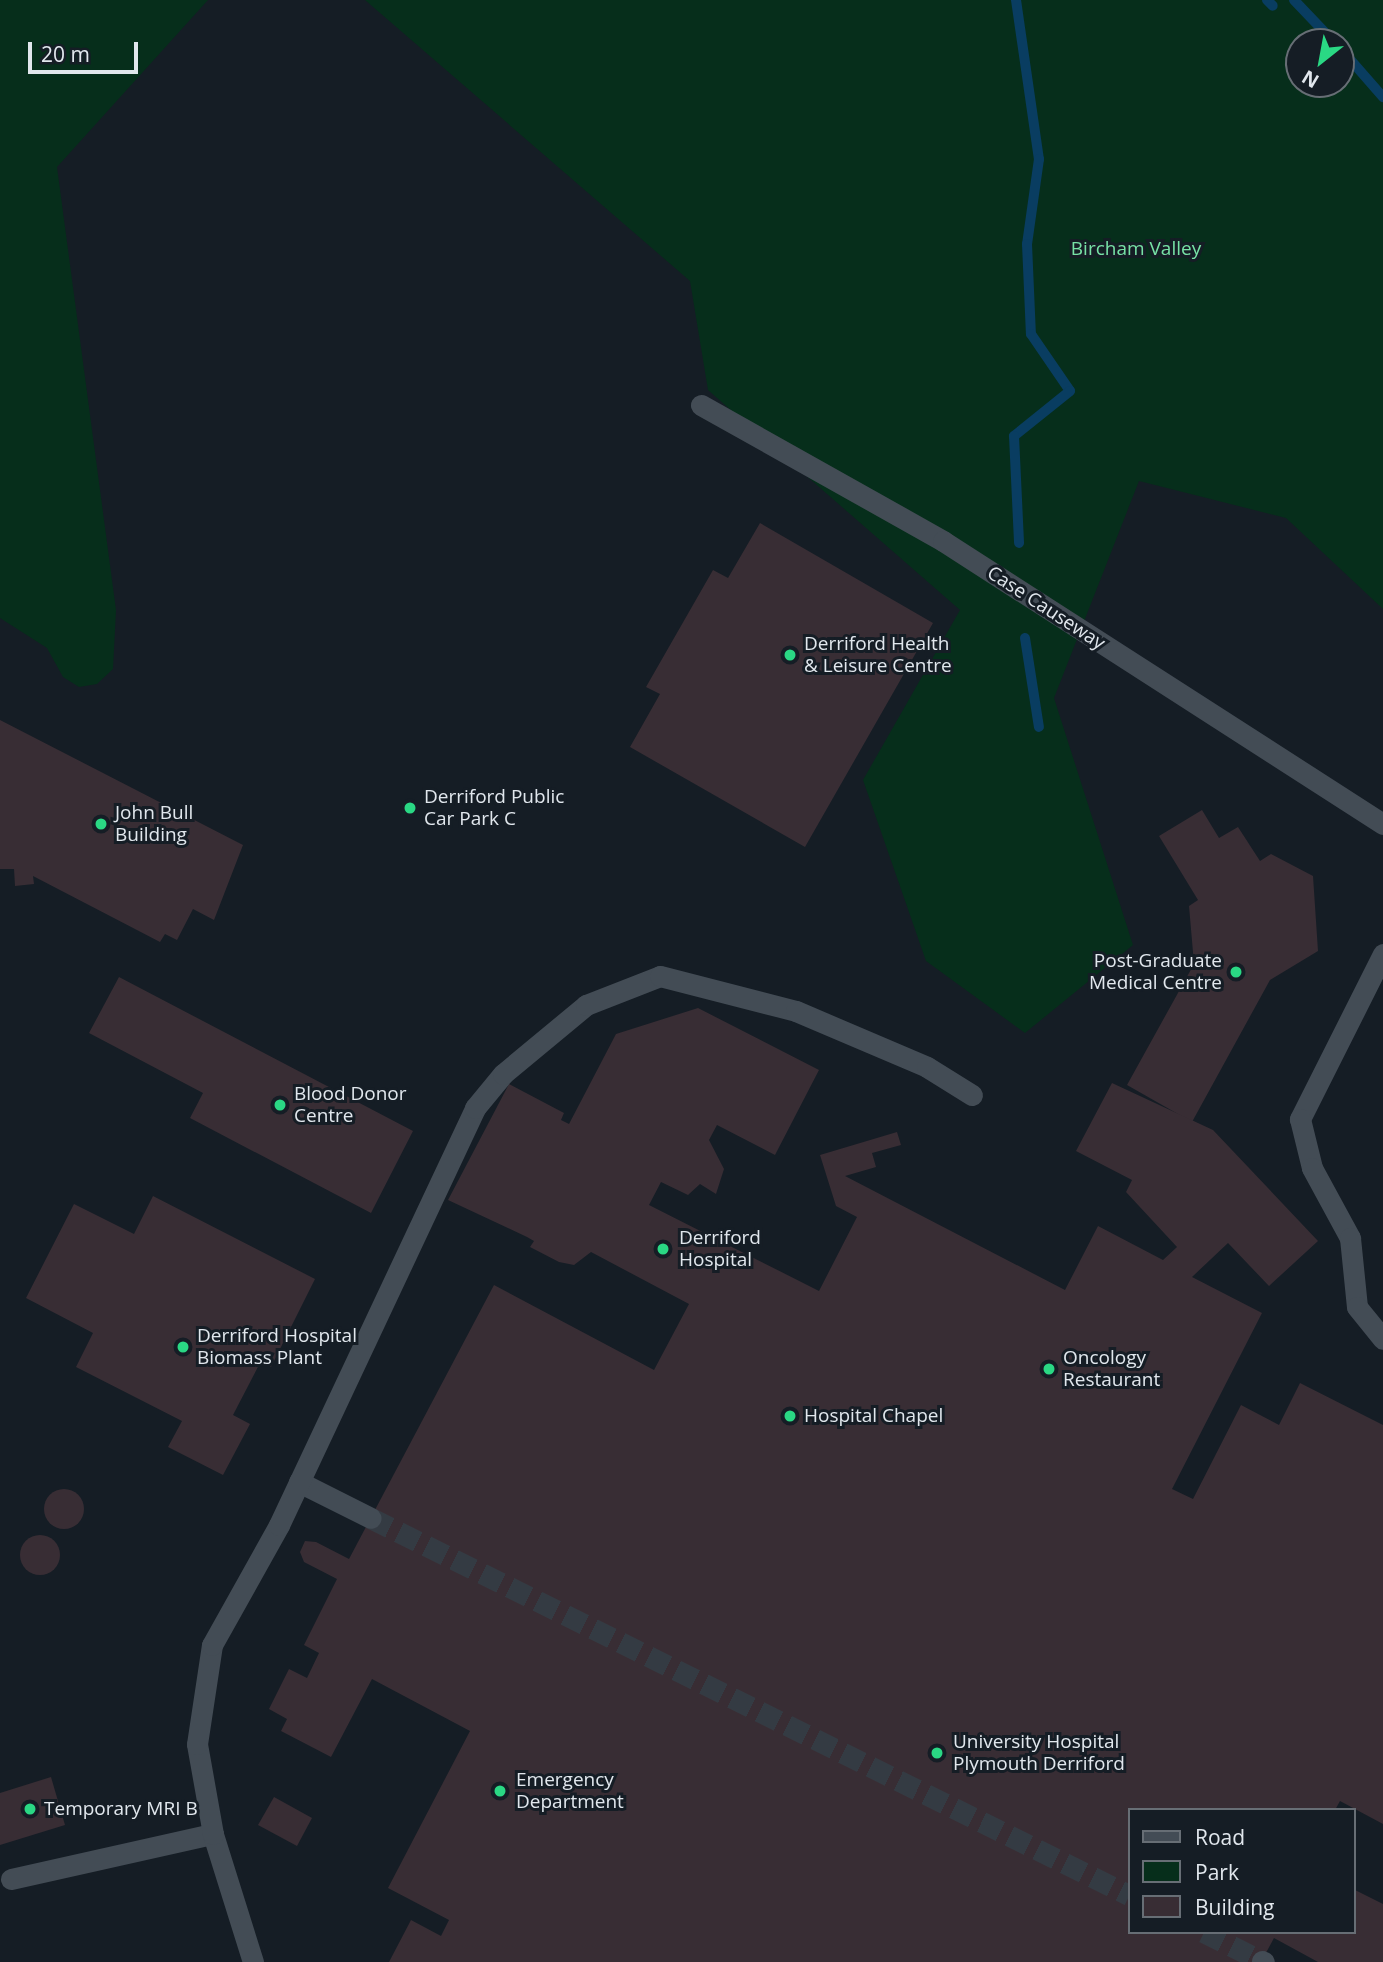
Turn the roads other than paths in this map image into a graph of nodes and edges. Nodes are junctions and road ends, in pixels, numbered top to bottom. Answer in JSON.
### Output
{"nodes":[{"id":1,"x":701,"y":405,"type":"dead end"},
{"id":2,"x":1383,"y":824,"type":"edge"},
{"id":3,"x":1383,"y":954,"type":"edge"},
{"id":4,"x":972,"y":1095,"type":"dead end"},
{"id":5,"x":1383,"y":1339,"type":"edge"},
{"id":6,"x":299,"y":1482,"type":"junction"},
{"id":7,"x":370,"y":1518,"type":"tunnel mouth"},
{"id":8,"x":213,"y":1834,"type":"junction"},
{"id":9,"x":11,"y":1879,"type":"dead end"},
{"id":10,"x":253,"y":1962,"type":"edge"}],
"edges":[{"from":1,"to":2,"type":"street","name":"Case Causeway"},
{"from":3,"to":5,"type":"street"},
{"from":4,"to":6,"type":"street"},
{"from":6,"to":7,"type":"street"},
{"from":6,"to":8,"type":"street"},
{"from":8,"to":9,"type":"street"},
{"from":8,"to":10,"type":"street"}]}
